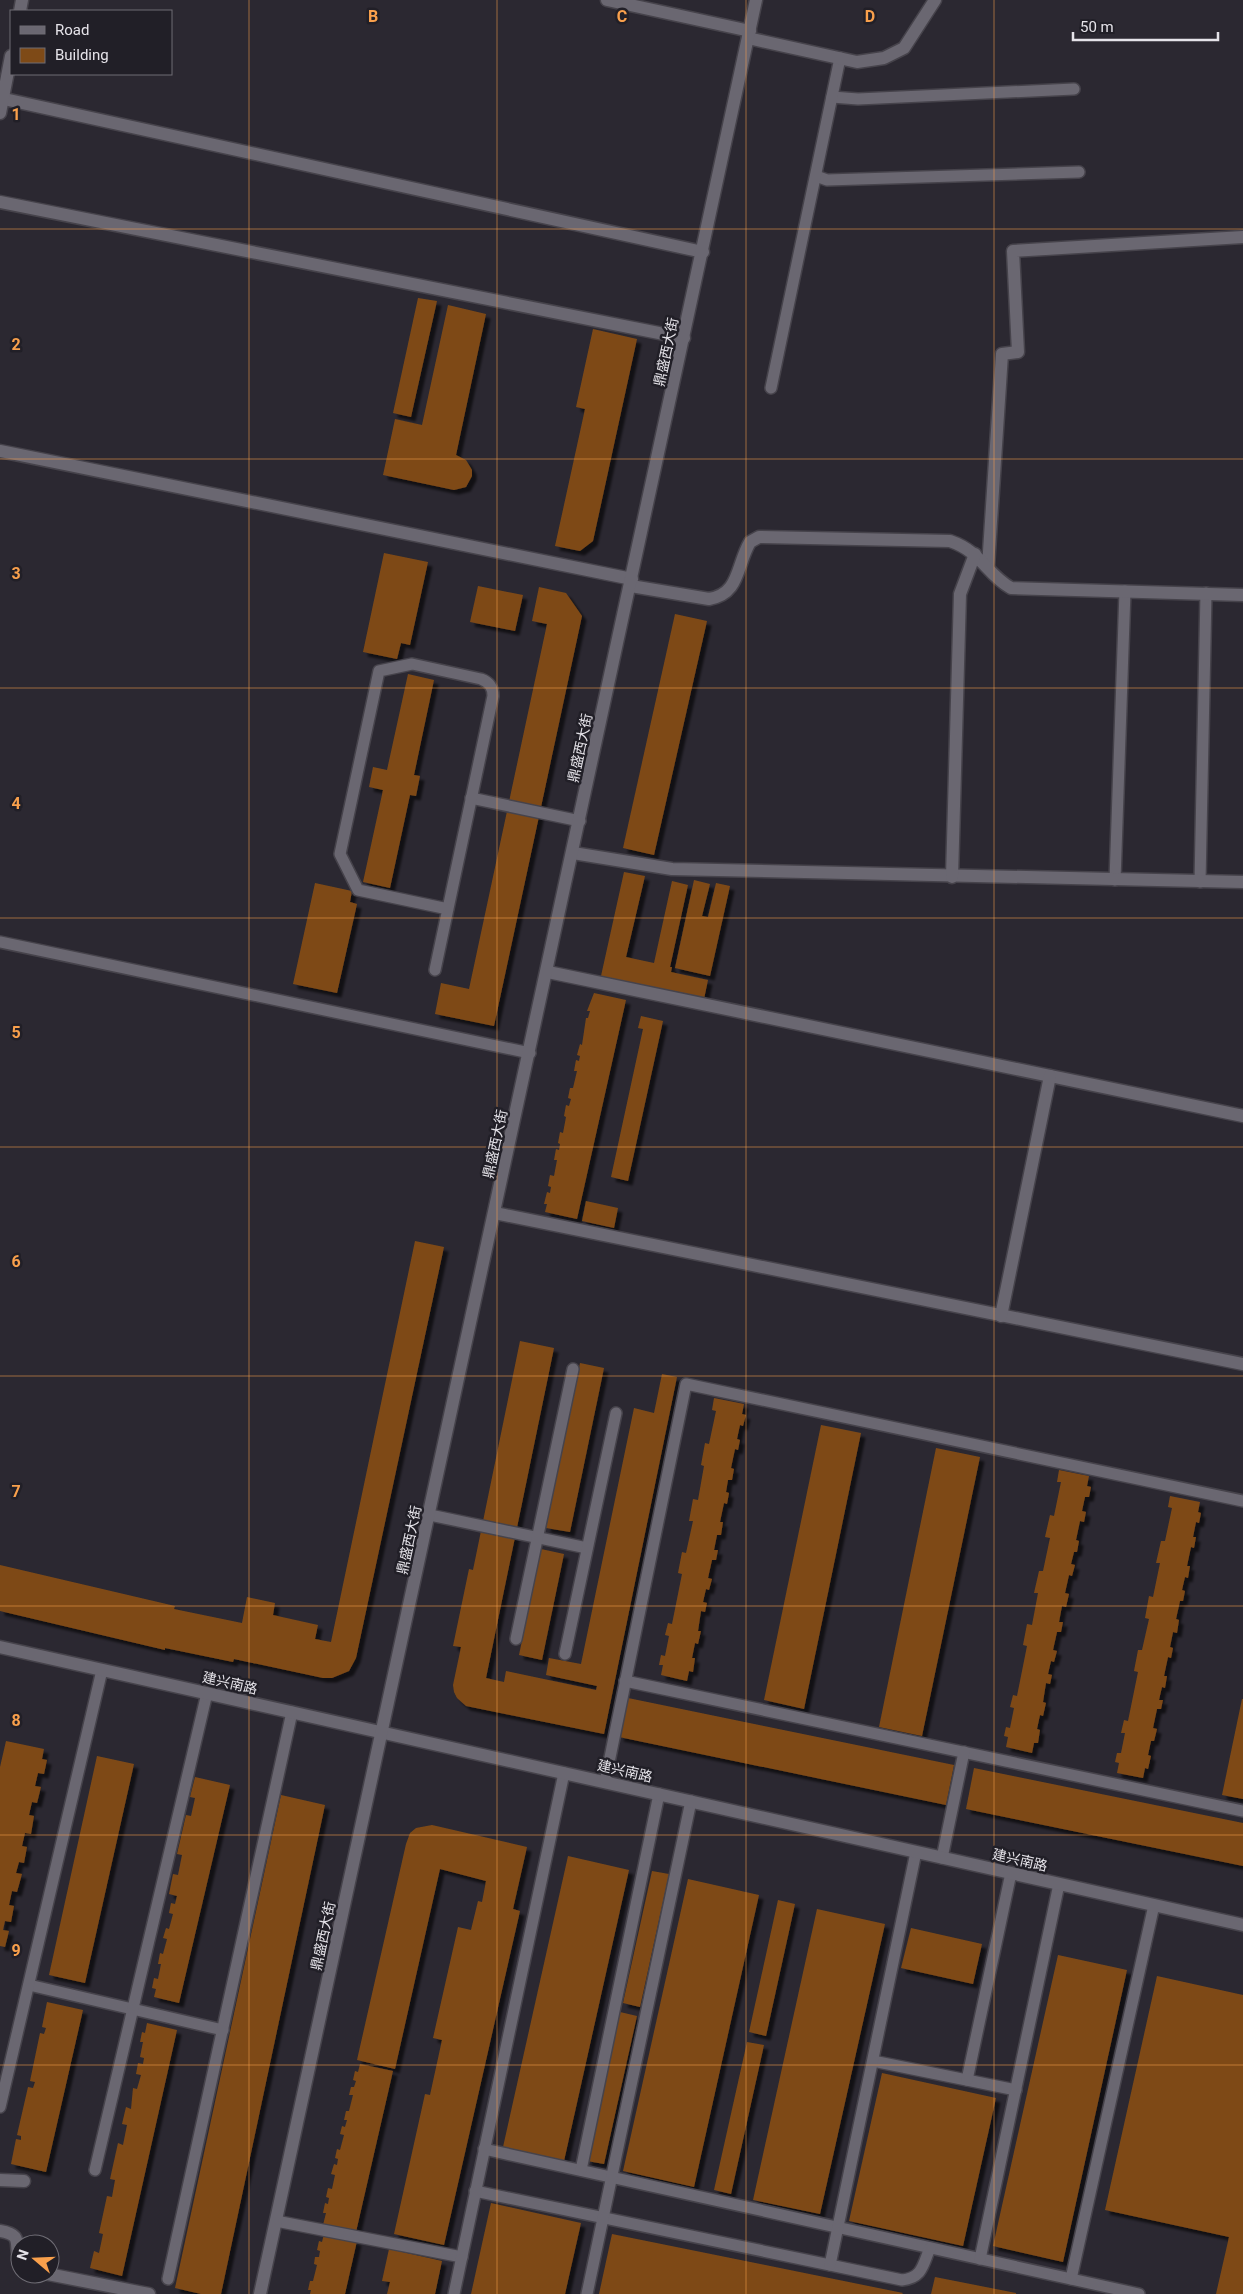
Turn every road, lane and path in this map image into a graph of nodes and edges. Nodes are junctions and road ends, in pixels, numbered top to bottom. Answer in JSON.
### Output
{"nodes":[{"id":1,"x":607,"y":0,"type":"edge"},
{"id":2,"x":756,"y":0,"type":"edge"},
{"id":3,"x":935,"y":0,"type":"edge"},
{"id":4,"x":749,"y":34,"type":"junction"},
{"id":5,"x":840,"y":58,"type":"junction"},
{"id":6,"x":10,"y":60,"type":"edge"},
{"id":7,"x":1074,"y":89,"type":"dead end"},
{"id":8,"x":832,"y":97,"type":"junction"},
{"id":9,"x":1,"y":98,"type":"edge"},
{"id":10,"x":0,"y":113,"type":"edge"},
{"id":11,"x":1078,"y":172,"type":"dead end"},
{"id":12,"x":816,"y":176,"type":"junction"},
{"id":13,"x":0,"y":202,"type":"edge"},
{"id":14,"x":1243,"y":237,"type":"edge"},
{"id":15,"x":703,"y":252,"type":"junction"},
{"id":16,"x":684,"y":338,"type":"junction"},
{"id":17,"x":771,"y":388,"type":"dead end"},
{"id":18,"x":0,"y":451,"type":"edge"},
{"id":19,"x":975,"y":554,"type":"junction"},
{"id":20,"x":988,"y":567,"type":"junction"},
{"id":21,"x":632,"y":582,"type":"junction"},
{"id":22,"x":1125,"y":591,"type":"junction"},
{"id":23,"x":1206,"y":594,"type":"junction"},
{"id":24,"x":1243,"y":594,"type":"edge"},
{"id":25,"x":472,"y":798,"type":"junction"},
{"id":26,"x":580,"y":821,"type":"junction"},
{"id":27,"x":573,"y":853,"type":"junction"},
{"id":28,"x":952,"y":877,"type":"junction"},
{"id":29,"x":1115,"y":880,"type":"junction"},
{"id":30,"x":1200,"y":882,"type":"junction"},
{"id":31,"x":1243,"y":882,"type":"edge"},
{"id":32,"x":448,"y":909,"type":"junction"},
{"id":33,"x":0,"y":942,"type":"edge"},
{"id":34,"x":435,"y":970,"type":"dead end"},
{"id":35,"x":548,"y":972,"type":"junction"},
{"id":36,"x":530,"y":1053,"type":"junction"},
{"id":37,"x":1050,"y":1076,"type":"junction"},
{"id":38,"x":1243,"y":1116,"type":"edge"},
{"id":39,"x":495,"y":1213,"type":"junction"},
{"id":40,"x":1001,"y":1316,"type":"junction"},
{"id":41,"x":1243,"y":1364,"type":"edge"},
{"id":42,"x":573,"y":1368,"type":"dead end"},
{"id":43,"x":616,"y":1413,"type":"dead end"},
{"id":44,"x":1243,"y":1501,"type":"edge"},
{"id":45,"x":430,"y":1514,"type":"junction"},
{"id":46,"x":537,"y":1537,"type":"junction"},
{"id":47,"x":587,"y":1548,"type":"junction"},
{"id":48,"x":516,"y":1639,"type":"dead end"},
{"id":49,"x":0,"y":1647,"type":"edge"},
{"id":50,"x":565,"y":1654,"type":"dead end"},
{"id":51,"x":102,"y":1670,"type":"junction"},
{"id":52,"x":625,"y":1681,"type":"junction"},
{"id":53,"x":206,"y":1693,"type":"junction"},
{"id":54,"x":292,"y":1712,"type":"junction"},
{"id":55,"x":382,"y":1732,"type":"junction"},
{"id":56,"x":964,"y":1752,"type":"junction"},
{"id":57,"x":564,"y":1773,"type":"junction"},
{"id":58,"x":605,"y":1782,"type":"junction"},
{"id":59,"x":659,"y":1794,"type":"junction"},
{"id":60,"x":691,"y":1801,"type":"junction"},
{"id":61,"x":1243,"y":1811,"type":"edge"},
{"id":62,"x":916,"y":1852,"type":"junction"},
{"id":63,"x":942,"y":1858,"type":"junction"},
{"id":64,"x":1011,"y":1873,"type":"junction"},
{"id":65,"x":1059,"y":1884,"type":"junction"},
{"id":66,"x":1154,"y":1905,"type":"junction"},
{"id":67,"x":1243,"y":1925,"type":"edge"},
{"id":68,"x":28,"y":1985,"type":"junction"},
{"id":69,"x":133,"y":2009,"type":"junction"},
{"id":70,"x":223,"y":2030,"type":"junction"},
{"id":71,"x":873,"y":2061,"type":"junction"},
{"id":72,"x":967,"y":2080,"type":"junction"},
{"id":73,"x":1016,"y":2090,"type":"junction"},
{"id":74,"x":0,"y":2107,"type":"edge"},
{"id":75,"x":484,"y":2149,"type":"junction"},
{"id":76,"x":96,"y":2170,"type":"dead end"},
{"id":77,"x":580,"y":2170,"type":"junction"},
{"id":78,"x":612,"y":2177,"type":"junction"},
{"id":79,"x":0,"y":2180,"type":"edge"},
{"id":80,"x":24,"y":2181,"type":"dead end"},
{"id":81,"x":476,"y":2191,"type":"junction"},
{"id":82,"x":603,"y":2218,"type":"junction"},
{"id":83,"x":276,"y":2221,"type":"junction"},
{"id":84,"x":838,"y":2227,"type":"junction"},
{"id":85,"x":0,"y":2231,"type":"edge"},
{"id":86,"x":13,"y":2234,"type":"edge"},
{"id":87,"x":930,"y":2248,"type":"junction"},
{"id":88,"x":462,"y":2258,"type":"junction"},
{"id":89,"x":980,"y":2259,"type":"junction"},
{"id":90,"x":830,"y":2265,"type":"junction"},
{"id":91,"x":60,"y":2276,"type":"edge"},
{"id":92,"x":168,"y":2279,"type":"dead end"},
{"id":93,"x":1071,"y":2279,"type":"junction"},
{"id":94,"x":1107,"y":2291,"type":"edge"},
{"id":95,"x":149,"y":2294,"type":"edge"},
{"id":96,"x":260,"y":2294,"type":"edge"},
{"id":97,"x":454,"y":2294,"type":"edge"},
{"id":98,"x":587,"y":2294,"type":"edge"},
{"id":99,"x":1139,"y":2294,"type":"edge"}],
"edges":[{"from":1,"to":4,"type":"street"},
{"from":2,"to":4,"type":"street","name":"鼎盛西大街"},
{"from":3,"to":5,"type":"street"},
{"from":4,"to":5,"type":"street"},
{"from":4,"to":15,"type":"street","name":"鼎盛西大街"},
{"from":5,"to":8,"type":"lane"},
{"from":6,"to":9,"type":"street"},
{"from":7,"to":8,"type":"lane"},
{"from":8,"to":12,"type":"lane"},
{"from":9,"to":10,"type":"street"},
{"from":9,"to":15,"type":"street"},
{"from":11,"to":12,"type":"lane"},
{"from":12,"to":17,"type":"lane"},
{"from":13,"to":16,"type":"street"},
{"from":14,"to":20,"type":"street"},
{"from":15,"to":16,"type":"street","name":"鼎盛西大街"},
{"from":16,"to":21,"type":"street","name":"鼎盛西大街"},
{"from":18,"to":21,"type":"street"},
{"from":19,"to":20,"type":"street"},
{"from":19,"to":21,"type":"street"},
{"from":19,"to":28,"type":"street"},
{"from":20,"to":22,"type":"street"},
{"from":21,"to":26,"type":"street","name":"鼎盛西大街"},
{"from":22,"to":23,"type":"street"},
{"from":22,"to":29,"type":"lane"},
{"from":23,"to":24,"type":"street"},
{"from":23,"to":30,"type":"lane"},
{"from":25,"to":26,"type":"lane"},
{"from":25,"to":32,"type":"lane"},
{"from":25,"to":32,"type":"lane"},
{"from":26,"to":27,"type":"street","name":"鼎盛西大街"},
{"from":27,"to":28,"type":"street"},
{"from":27,"to":35,"type":"street","name":"鼎盛西大街"},
{"from":28,"to":29,"type":"street"},
{"from":29,"to":30,"type":"street"},
{"from":30,"to":31,"type":"street"},
{"from":32,"to":34,"type":"lane"},
{"from":33,"to":36,"type":"lane"},
{"from":35,"to":36,"type":"street","name":"鼎盛西大街"},
{"from":35,"to":37,"type":"street"},
{"from":36,"to":39,"type":"street","name":"鼎盛西大街"},
{"from":37,"to":38,"type":"street"},
{"from":37,"to":40,"type":"street"},
{"from":39,"to":40,"type":"street"},
{"from":39,"to":45,"type":"street","name":"鼎盛西大街"},
{"from":40,"to":41,"type":"street"},
{"from":42,"to":46,"type":"lane"},
{"from":43,"to":47,"type":"lane"},
{"from":44,"to":52,"type":"lane"},
{"from":45,"to":46,"type":"lane"},
{"from":45,"to":55,"type":"street","name":"鼎盛西大街"},
{"from":46,"to":47,"type":"lane"},
{"from":46,"to":48,"type":"lane"},
{"from":47,"to":50,"type":"lane"},
{"from":49,"to":51,"type":"street","name":"建兴南路"},
{"from":51,"to":53,"type":"street","name":"建兴南路"},
{"from":51,"to":68,"type":"lane"},
{"from":52,"to":56,"type":"lane"},
{"from":52,"to":58,"type":"lane"},
{"from":53,"to":54,"type":"street","name":"建兴南路"},
{"from":53,"to":69,"type":"lane"},
{"from":54,"to":55,"type":"street","name":"建兴南路"},
{"from":54,"to":70,"type":"lane"},
{"from":55,"to":57,"type":"street","name":"建兴南路"},
{"from":55,"to":83,"type":"street","name":"鼎盛西大街"},
{"from":56,"to":61,"type":"lane"},
{"from":56,"to":63,"type":"lane"},
{"from":57,"to":58,"type":"street","name":"建兴南路"},
{"from":57,"to":75,"type":"lane"},
{"from":58,"to":59,"type":"street","name":"建兴南路"},
{"from":59,"to":60,"type":"street","name":"建兴南路"},
{"from":59,"to":77,"type":"lane"},
{"from":60,"to":62,"type":"street","name":"建兴南路"},
{"from":60,"to":78,"type":"lane"},
{"from":62,"to":63,"type":"street","name":"建兴南路"},
{"from":62,"to":71,"type":"lane"},
{"from":63,"to":64,"type":"street","name":"建兴南路"},
{"from":64,"to":65,"type":"street","name":"建兴南路"},
{"from":64,"to":72,"type":"lane"},
{"from":65,"to":66,"type":"street","name":"建兴南路"},
{"from":65,"to":73,"type":"lane"},
{"from":66,"to":67,"type":"street","name":"建兴南路"},
{"from":66,"to":93,"type":"lane"},
{"from":68,"to":69,"type":"lane"},
{"from":68,"to":74,"type":"lane"},
{"from":69,"to":70,"type":"lane"},
{"from":69,"to":76,"type":"lane"},
{"from":70,"to":92,"type":"lane"},
{"from":71,"to":72,"type":"lane"},
{"from":71,"to":84,"type":"lane"},
{"from":72,"to":73,"type":"lane"},
{"from":73,"to":89,"type":"lane"},
{"from":75,"to":77,"type":"lane"},
{"from":75,"to":81,"type":"lane"},
{"from":77,"to":78,"type":"lane"},
{"from":78,"to":82,"type":"lane"},
{"from":78,"to":84,"type":"lane"},
{"from":79,"to":80,"type":"street"},
{"from":81,"to":82,"type":"lane"},
{"from":81,"to":88,"type":"lane"},
{"from":82,"to":90,"type":"lane"},
{"from":82,"to":98,"type":"lane"},
{"from":83,"to":88,"type":"lane"},
{"from":83,"to":96,"type":"street","name":"鼎盛西大街"},
{"from":84,"to":87,"type":"lane"},
{"from":84,"to":90,"type":"lane"},
{"from":85,"to":86,"type":"street"},
{"from":87,"to":89,"type":"lane"},
{"from":87,"to":90,"type":"lane"},
{"from":88,"to":97,"type":"lane"},
{"from":89,"to":93,"type":"lane"},
{"from":91,"to":95,"type":"street"},
{"from":93,"to":94,"type":"lane"},
{"from":94,"to":99,"type":"lane"}]}
